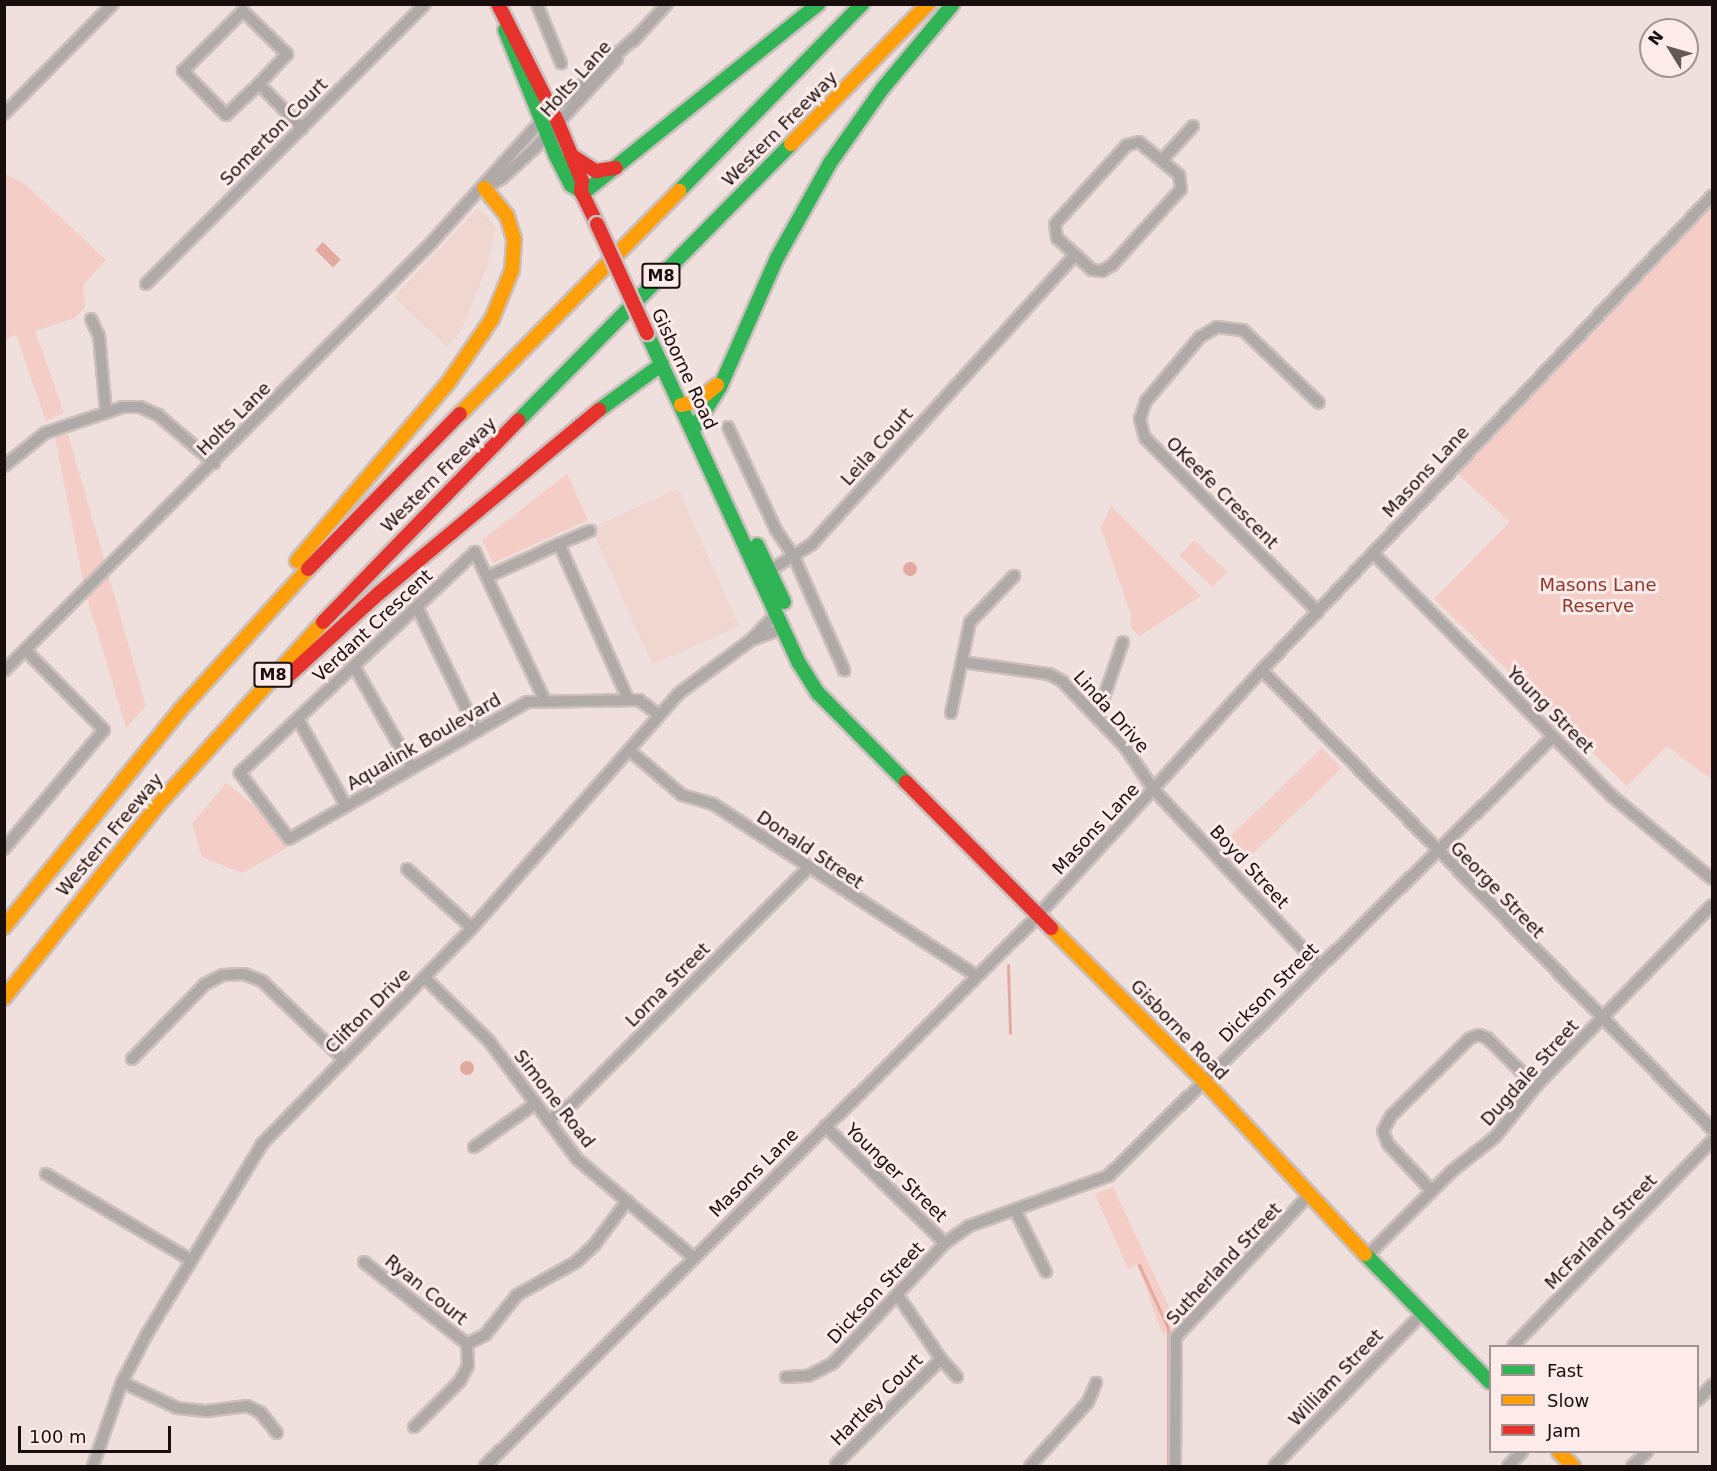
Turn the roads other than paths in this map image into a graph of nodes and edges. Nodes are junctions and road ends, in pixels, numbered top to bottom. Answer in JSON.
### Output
{"nodes":[{"id":1,"x":113,"y":4,"type":"edge"},
{"id":2,"x":424,"y":4,"type":"edge"},
{"id":3,"x":497,"y":4,"type":"edge"},
{"id":4,"x":537,"y":4,"type":"edge"},
{"id":5,"x":667,"y":4,"type":"edge"},
{"id":6,"x":818,"y":4,"type":"edge"},
{"id":7,"x":862,"y":4,"type":"edge"},
{"id":8,"x":928,"y":4,"type":"edge"},
{"id":9,"x":953,"y":4,"type":"edge"},
{"id":10,"x":637,"y":36,"type":"junction"},
{"id":11,"x":561,"y":63,"type":"dead end"},
{"id":12,"x":258,"y":84,"type":"junction"},
{"id":13,"x":552,"y":110,"type":"junction"},
{"id":14,"x":4,"y":114,"type":"edge"},
{"id":15,"x":541,"y":121,"type":"junction"},
{"id":16,"x":558,"y":123,"type":"junction"},
{"id":17,"x":1194,"y":126,"type":"dead end"},
{"id":18,"x":302,"y":128,"type":"junction"},
{"id":19,"x":547,"y":135,"type":"junction"},
{"id":20,"x":571,"y":155,"type":"junction"},
{"id":21,"x":1162,"y":160,"type":"junction"},
{"id":22,"x":616,"y":168,"type":"junction"},
{"id":23,"x":484,"y":188,"type":"junction"},
{"id":24,"x":581,"y":192,"type":"junction"},
{"id":25,"x":1713,"y":196,"type":"edge"},
{"id":26,"x":1075,"y":255,"type":"junction"},
{"id":27,"x":146,"y":284,"type":"dead end"},
{"id":28,"x":91,"y":319,"type":"dead end"},
{"id":29,"x":662,"y":364,"type":"junction"},
{"id":30,"x":727,"y":371,"type":"junction"},
{"id":31,"x":1319,"y":403,"type":"dead end"},
{"id":32,"x":681,"y":405,"type":"junction"},
{"id":33,"x":106,"y":411,"type":"junction"},
{"id":34,"x":728,"y":427,"type":"dead end"},
{"id":35,"x":693,"y":430,"type":"junction"},
{"id":36,"x":214,"y":463,"type":"junction"},
{"id":37,"x":4,"y":466,"type":"edge"},
{"id":38,"x":590,"y":531,"type":"dead end"},
{"id":39,"x":559,"y":544,"type":"junction"},
{"id":40,"x":1373,"y":553,"type":"junction"},
{"id":41,"x":794,"y":557,"type":"junction"},
{"id":42,"x":765,"y":573,"type":"junction"},
{"id":43,"x":1014,"y":576,"type":"dead end"},
{"id":44,"x":487,"y":577,"type":"junction"},
{"id":45,"x":417,"y":607,"type":"junction"},
{"id":46,"x":782,"y":611,"type":"junction"},
{"id":47,"x":1317,"y":611,"type":"junction"},
{"id":48,"x":789,"y":626,"type":"junction"},
{"id":49,"x":751,"y":640,"type":"junction"},
{"id":50,"x":1123,"y":642,"type":"dead end"},
{"id":51,"x":25,"y":650,"type":"junction"},
{"id":52,"x":962,"y":662,"type":"junction"},
{"id":53,"x":354,"y":666,"type":"junction"},
{"id":54,"x":844,"y":670,"type":"dead end"},
{"id":55,"x":1262,"y":670,"type":"junction"},
{"id":56,"x":4,"y":671,"type":"edge"},
{"id":57,"x":628,"y":699,"type":"junction"},
{"id":58,"x":545,"y":701,"type":"junction"},
{"id":59,"x":181,"y":709,"type":"junction"},
{"id":60,"x":951,"y":713,"type":"dead end"},
{"id":61,"x":659,"y":716,"type":"junction"},
{"id":62,"x":1097,"y":717,"type":"junction"},
{"id":63,"x":298,"y":719,"type":"junction"},
{"id":64,"x":477,"y":731,"type":"junction"},
{"id":65,"x":1554,"y":737,"type":"junction"},
{"id":66,"x":629,"y":750,"type":"junction"},
{"id":67,"x":412,"y":768,"type":"junction"},
{"id":68,"x":240,"y":774,"type":"joint"},
{"id":69,"x":1154,"y":790,"type":"junction"},
{"id":70,"x":157,"y":806,"type":"junction"},
{"id":71,"x":346,"y":806,"type":"junction"},
{"id":72,"x":4,"y":849,"type":"edge"},
{"id":73,"x":1436,"y":851,"type":"junction"},
{"id":74,"x":407,"y":869,"type":"dead end"},
{"id":75,"x":807,"y":869,"type":"junction"},
{"id":76,"x":1713,"y":879,"type":"edge"},
{"id":77,"x":1713,"y":905,"type":"edge"},
{"id":78,"x":1040,"y":914,"type":"junction"},
{"id":79,"x":4,"y":927,"type":"edge"},
{"id":80,"x":472,"y":928,"type":"junction"},
{"id":81,"x":1319,"y":966,"type":"junction"},
{"id":82,"x":977,"y":976,"type":"junction"},
{"id":83,"x":425,"y":978,"type":"junction"},
{"id":84,"x":4,"y":998,"type":"edge"},
{"id":85,"x":1601,"y":1020,"type":"junction"},
{"id":86,"x":132,"y":1059,"type":"dead end"},
{"id":87,"x":342,"y":1059,"type":"junction"},
{"id":88,"x":1205,"y":1082,"type":"junction"},
{"id":89,"x":1536,"y":1086,"type":"junction"},
{"id":90,"x":536,"y":1103,"type":"junction"},
{"id":91,"x":548,"y":1121,"type":"junction"},
{"id":92,"x":825,"y":1126,"type":"junction"},
{"id":93,"x":1713,"y":1129,"type":"edge"},
{"id":94,"x":1713,"y":1141,"type":"edge"},
{"id":95,"x":474,"y":1147,"type":"dead end"},
{"id":96,"x":46,"y":1174,"type":"dead end"},
{"id":97,"x":1432,"y":1191,"type":"junction"},
{"id":98,"x":1308,"y":1196,"type":"junction"},
{"id":99,"x":627,"y":1201,"type":"junction"},
{"id":100,"x":1015,"y":1210,"type":"junction"},
{"id":101,"x":945,"y":1243,"type":"junction"},
{"id":102,"x":1367,"y":1256,"type":"junction"},
{"id":103,"x":693,"y":1257,"type":"junction"},
{"id":104,"x":189,"y":1259,"type":"junction"},
{"id":105,"x":364,"y":1262,"type":"dead end"},
{"id":106,"x":1046,"y":1272,"type":"dead end"},
{"id":107,"x":897,"y":1294,"type":"junction"},
{"id":108,"x":1423,"y":1313,"type":"junction"},
{"id":109,"x":467,"y":1344,"type":"junction"},
{"id":110,"x":1516,"y":1345,"type":"edge"},
{"id":111,"x":941,"y":1359,"type":"junction"},
{"id":112,"x":1489,"y":1376,"type":"edge"},
{"id":113,"x":786,"y":1377,"type":"dead end"},
{"id":114,"x":957,"y":1377,"type":"dead end"},
{"id":115,"x":122,"y":1382,"type":"junction"},
{"id":116,"x":1096,"y":1383,"type":"dead end"},
{"id":117,"x":1713,"y":1385,"type":"edge"},
{"id":118,"x":1699,"y":1399,"type":"edge"},
{"id":119,"x":414,"y":1426,"type":"dead end"},
{"id":120,"x":277,"y":1433,"type":"dead end"},
{"id":121,"x":1521,"y":1453,"type":"edge"},
{"id":122,"x":1560,"y":1453,"type":"edge"},
{"id":123,"x":1646,"y":1453,"type":"edge"},
{"id":124,"x":836,"y":1464,"type":"dead end"},
{"id":125,"x":93,"y":1467,"type":"edge"},
{"id":126,"x":485,"y":1467,"type":"edge"},
{"id":127,"x":1030,"y":1467,"type":"edge"},
{"id":128,"x":1175,"y":1467,"type":"edge"},
{"id":129,"x":1274,"y":1467,"type":"edge"},
{"id":130,"x":1508,"y":1467,"type":"edge"},
{"id":131,"x":1574,"y":1467,"type":"edge"},
{"id":132,"x":1632,"y":1467,"type":"edge"}],
"edges":[{"from":1,"to":14,"type":"street"},
{"from":2,"to":18,"type":"street","name":"Somerton Court"},
{"from":3,"to":13,"type":"main road","name":"Gisborne Road"},
{"from":3,"to":15,"type":"main road","name":"Gisborne Road"},
{"from":4,"to":11,"type":"street"},
{"from":5,"to":10,"type":"street","name":"Holts Lane"},
{"from":6,"to":22,"type":"main road"},
{"from":7,"to":59,"type":"main road","name":"Western Freeway","number":"M8"},
{"from":8,"to":70,"type":"main road","name":"Western Freeway","number":"M8"},
{"from":9,"to":30,"type":"main road"},
{"from":10,"to":13,"type":"street","name":"Holts Lane"},
{"from":10,"to":16,"type":"street","name":"Holts Lane"},
{"from":12,"to":12,"type":"street"},
{"from":12,"to":18,"type":"street"},
{"from":13,"to":15,"type":"street","name":"Holts Lane"},
{"from":13,"to":16,"type":"main road","name":"Gisborne Road"},
{"from":15,"to":19,"type":"main road","name":"Gisborne Road"},
{"from":15,"to":23,"type":"street","name":"Holts Lane"},
{"from":16,"to":19,"type":"street","name":"Holts Lane"},
{"from":16,"to":20,"type":"main road","name":"Gisborne Road"},
{"from":17,"to":21,"type":"street"},
{"from":18,"to":27,"type":"street","name":"Somerton Court"},
{"from":19,"to":23,"type":"street","name":"Holts Lane"},
{"from":19,"to":24,"type":"main road","name":"Gisborne Road"},
{"from":20,"to":22,"type":"main road"},
{"from":20,"to":24,"type":"main road","name":"Gisborne Road"},
{"from":21,"to":26,"type":"street"},
{"from":21,"to":26,"type":"street"},
{"from":22,"to":24,"type":"main road"},
{"from":23,"to":36,"type":"street","name":"Holts Lane"},
{"from":23,"to":59,"type":"main road"},
{"from":24,"to":29,"type":"main road","name":"Gisborne Road","bridge":true},
{"from":25,"to":40,"type":"street","name":"Masons Lane"},
{"from":26,"to":41,"type":"street","name":"Leila Court"},
{"from":28,"to":33,"type":"street"},
{"from":29,"to":32,"type":"main road","name":"Gisborne Road"},
{"from":29,"to":70,"type":"main road"},
{"from":30,"to":32,"type":"main road"},
{"from":30,"to":35,"type":"main road"},
{"from":31,"to":47,"type":"street","name":"OKeefe Crescent"},
{"from":32,"to":35,"type":"main road","name":"Gisborne Road"},
{"from":33,"to":36,"type":"street"},
{"from":33,"to":37,"type":"street"},
{"from":34,"to":41,"type":"street"},
{"from":35,"to":42,"type":"main road","name":"Gisborne Road"},
{"from":36,"to":51,"type":"street","name":"Holts Lane"},
{"from":38,"to":39,"type":"street"},
{"from":39,"to":44,"type":"street"},
{"from":39,"to":57,"type":"street"},
{"from":40,"to":47,"type":"street","name":"Masons Lane"},
{"from":40,"to":65,"type":"street","name":"Young Street"},
{"from":41,"to":42,"type":"street","name":"Leila Court"},
{"from":41,"to":54,"type":"street"},
{"from":42,"to":46,"type":"main road","name":"Gisborne Road"},
{"from":43,"to":52,"type":"street"},
{"from":44,"to":45,"type":"street","name":"Verdant Crescent"},
{"from":44,"to":58,"type":"street"},
{"from":45,"to":53,"type":"street","name":"Verdant Crescent"},
{"from":45,"to":64,"type":"street"},
{"from":46,"to":48,"type":"main road","name":"Gisborne Road"},
{"from":46,"to":49,"type":"street"},
{"from":47,"to":55,"type":"street","name":"Masons Lane"},
{"from":48,"to":49,"type":"street"},
{"from":48,"to":78,"type":"main road","name":"Gisborne Road"},
{"from":49,"to":61,"type":"street","name":"Clifton Drive"},
{"from":50,"to":62,"type":"street"},
{"from":51,"to":56,"type":"street","name":"Holts Lane"},
{"from":51,"to":72,"type":"street"},
{"from":52,"to":60,"type":"street"},
{"from":52,"to":62,"type":"street","name":"Linda Drive"},
{"from":53,"to":63,"type":"street","name":"Verdant Crescent"},
{"from":53,"to":67,"type":"street"},
{"from":55,"to":69,"type":"street","name":"Masons Lane"},
{"from":55,"to":73,"type":"street","name":"George Street"},
{"from":57,"to":58,"type":"street","name":"Aqualink Boulevard"},
{"from":57,"to":61,"type":"street","name":"Aqualink Boulevard"},
{"from":58,"to":64,"type":"street","name":"Aqualink Boulevard"},
{"from":59,"to":79,"type":"main road","name":"Western Freeway","number":"M8"},
{"from":61,"to":66,"type":"street","name":"Clifton Drive"},
{"from":62,"to":69,"type":"street","name":"Linda Drive"},
{"from":63,"to":68,"type":"street","name":"Verdant Crescent"},
{"from":63,"to":71,"type":"street"},
{"from":64,"to":67,"type":"street","name":"Aqualink Boulevard"},
{"from":65,"to":73,"type":"street","name":"Dickson Street"},
{"from":65,"to":76,"type":"street","name":"Young Street"},
{"from":66,"to":75,"type":"street","name":"Donald Street"},
{"from":66,"to":80,"type":"street","name":"Clifton Drive"},
{"from":67,"to":71,"type":"street","name":"Aqualink Boulevard"},
{"from":68,"to":71,"type":"street","name":"Aqualink Boulevard"},
{"from":69,"to":78,"type":"street","name":"Masons Lane"},
{"from":69,"to":81,"type":"street","name":"Boyd Street"},
{"from":70,"to":84,"type":"main road","name":"Western Freeway","number":"M8"},
{"from":73,"to":81,"type":"street","name":"Dickson Street"},
{"from":73,"to":85,"type":"street","name":"George Street"},
{"from":74,"to":80,"type":"street"},
{"from":75,"to":82,"type":"street","name":"Donald Street"},
{"from":75,"to":91,"type":"street","name":"Lorna Street"},
{"from":77,"to":85,"type":"street","name":"Dugdale Street"},
{"from":78,"to":82,"type":"street","name":"Masons Lane"},
{"from":78,"to":88,"type":"main road","name":"Gisborne Road"},
{"from":80,"to":83,"type":"street","name":"Clifton Drive"},
{"from":81,"to":88,"type":"street","name":"Dickson Street"},
{"from":82,"to":92,"type":"street","name":"Masons Lane"},
{"from":83,"to":87,"type":"street","name":"Clifton Drive"},
{"from":83,"to":90,"type":"street","name":"Simone Road"},
{"from":85,"to":89,"type":"street","name":"Dugdale Street"},
{"from":85,"to":93,"type":"street","name":"George Street"},
{"from":86,"to":87,"type":"street"},
{"from":87,"to":104,"type":"street","name":"Clifton Drive"},
{"from":88,"to":98,"type":"main road","name":"Gisborne Road"},
{"from":88,"to":100,"type":"street","name":"Dickson Street"},
{"from":89,"to":97,"type":"street","name":"Dugdale Street"},
{"from":89,"to":97,"type":"street"},
{"from":90,"to":91,"type":"street","name":"Simone Road"},
{"from":90,"to":95,"type":"street"},
{"from":91,"to":99,"type":"street","name":"Simone Road"},
{"from":92,"to":101,"type":"street","name":"Younger Street"},
{"from":92,"to":103,"type":"street","name":"Masons Lane"},
{"from":94,"to":110,"type":"street","name":"McFarland Street"},
{"from":96,"to":104,"type":"street"},
{"from":97,"to":102,"type":"street","name":"Dugdale Street"},
{"from":98,"to":102,"type":"main road","name":"Gisborne Road"},
{"from":98,"to":128,"type":"street","name":"Sutherland Street"},
{"from":99,"to":103,"type":"street","name":"Simone Road"},
{"from":99,"to":109,"type":"street","name":"Ryan Court"},
{"from":100,"to":101,"type":"street","name":"Dickson Street"},
{"from":100,"to":106,"type":"street"},
{"from":101,"to":107,"type":"street","name":"Dickson Street"},
{"from":102,"to":108,"type":"main road","name":"Gisborne Road"},
{"from":103,"to":126,"type":"street","name":"Masons Lane"},
{"from":104,"to":115,"type":"street","name":"Clifton Drive"},
{"from":105,"to":109,"type":"street","name":"Ryan Court"},
{"from":107,"to":111,"type":"street","name":"Hartley Court"},
{"from":107,"to":113,"type":"street","name":"Dickson Street"},
{"from":108,"to":112,"type":"main road","name":"Gisborne Road"},
{"from":108,"to":129,"type":"street","name":"William Street"},
{"from":109,"to":119,"type":"street","name":"Ryan Court"},
{"from":111,"to":114,"type":"street","name":"Hartley Court"},
{"from":111,"to":124,"type":"street","name":"Hartley Court"},
{"from":115,"to":120,"type":"street"},
{"from":115,"to":125,"type":"street","name":"Clifton Drive"},
{"from":116,"to":127,"type":"street"},
{"from":117,"to":118,"type":"street"},
{"from":121,"to":130,"type":"street"},
{"from":122,"to":131,"type":"main road"},
{"from":123,"to":132,"type":"street"}]}
